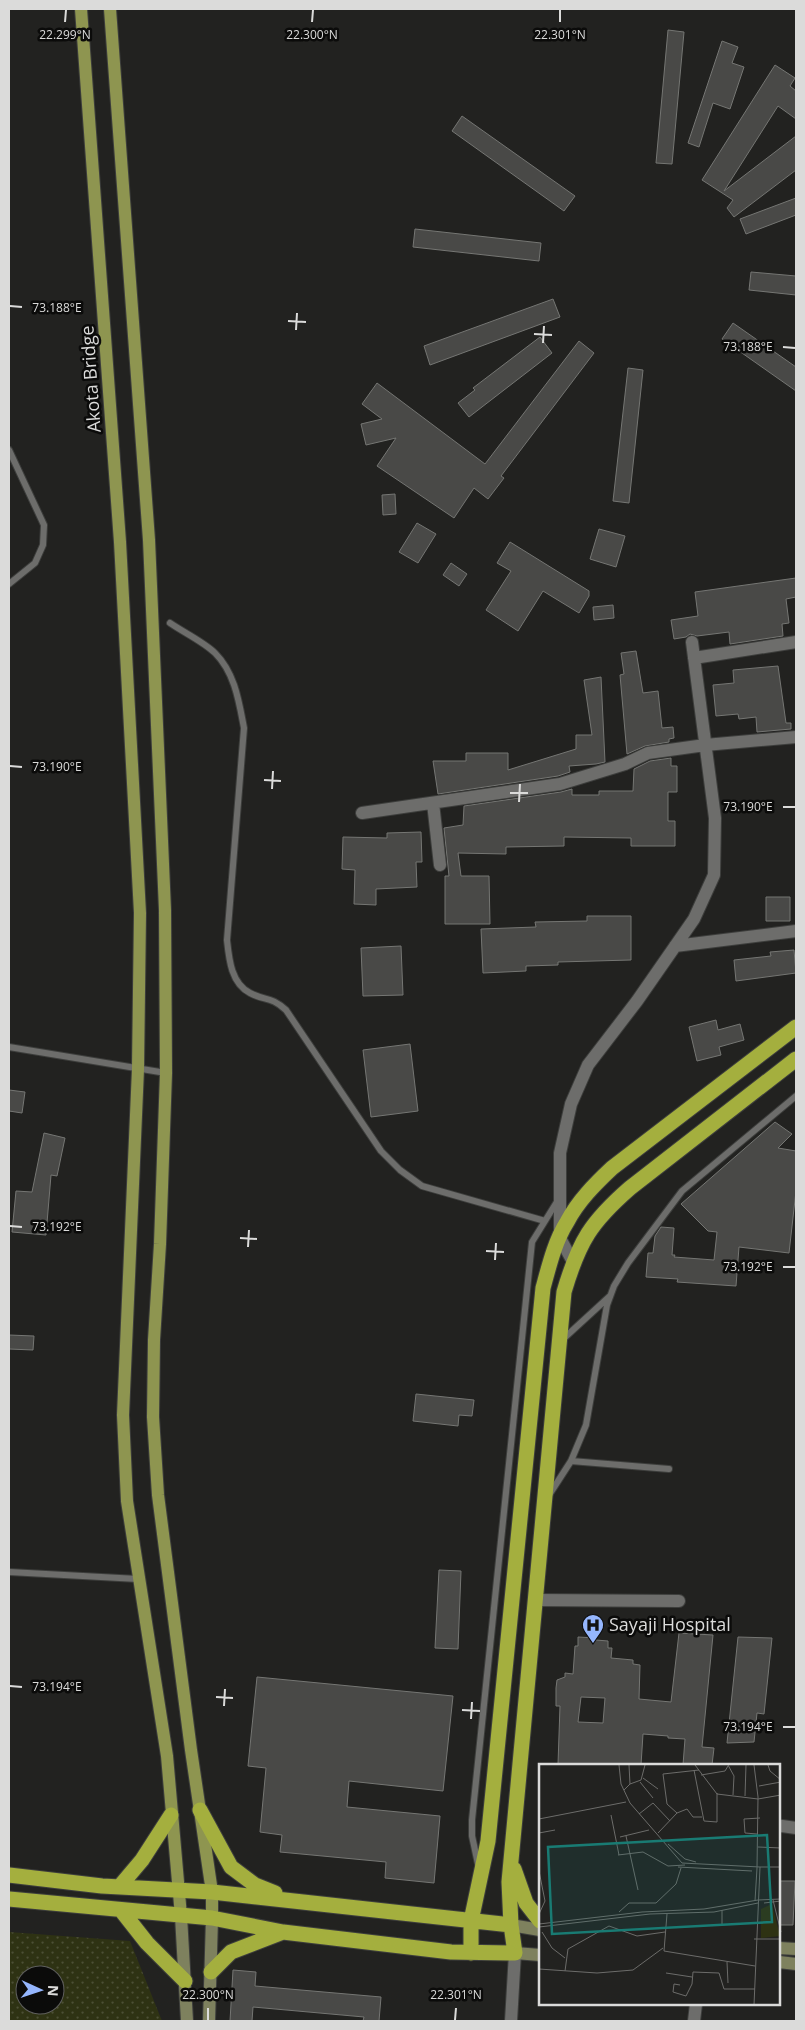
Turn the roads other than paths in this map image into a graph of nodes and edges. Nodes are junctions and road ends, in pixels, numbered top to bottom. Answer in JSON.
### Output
{"nodes":[{"id":1,"x":81,"y":9,"type":"edge"},
{"id":2,"x":110,"y":9,"type":"edge"},
{"id":3,"x":9,"y":450,"type":"edge"},
{"id":4,"x":9,"y":584,"type":"edge"},
{"id":5,"x":170,"y":624,"type":"dead end"},
{"id":6,"x":692,"y":642,"type":"dead end"},
{"id":7,"x":796,"y":642,"type":"edge"},
{"id":8,"x":694,"y":658,"type":"junction"},
{"id":9,"x":796,"y":737,"type":"edge"},
{"id":10,"x":705,"y":745,"type":"junction"},
{"id":11,"x":433,"y":802,"type":"junction"},
{"id":12,"x":362,"y":813,"type":"dead end"},
{"id":13,"x":440,"y":865,"type":"dead end"},
{"id":14,"x":796,"y":931,"type":"edge"},
{"id":15,"x":675,"y":946,"type":"junction"},
{"id":16,"x":796,"y":1027,"type":"edge"},
{"id":17,"x":9,"y":1047,"type":"edge"},
{"id":18,"x":796,"y":1059,"type":"edge"},
{"id":19,"x":138,"y":1069,"type":"junction"},
{"id":20,"x":166,"y":1072,"type":"junction"},
{"id":21,"x":796,"y":1096,"type":"edge"},
{"id":22,"x":560,"y":1196,"type":"junction"},
{"id":23,"x":545,"y":1221,"type":"junction"},
{"id":24,"x":560,"y":1238,"type":"junction"},
{"id":25,"x":573,"y":1262,"type":"junction"},
{"id":26,"x":610,"y":1295,"type":"junction"},
{"id":27,"x":559,"y":1342,"type":"junction"},
{"id":28,"x":571,"y":1460,"type":"junction"},
{"id":29,"x":669,"y":1469,"type":"dead end"},
{"id":30,"x":544,"y":1502,"type":"junction"},
{"id":31,"x":9,"y":1572,"type":"edge"},
{"id":32,"x":138,"y":1579,"type":"junction"},
{"id":33,"x":535,"y":1600,"type":"junction"},
{"id":34,"x":679,"y":1601,"type":"dead end"},
{"id":35,"x":200,"y":1810,"type":"junction"},
{"id":36,"x":171,"y":1815,"type":"junction"},
{"id":37,"x":782,"y":1826,"type":"dead end"},
{"id":38,"x":796,"y":1828,"type":"edge"},
{"id":39,"x":512,"y":1850,"type":"junction"},
{"id":40,"x":9,"y":1875,"type":"edge"},
{"id":41,"x":480,"y":1875,"type":"junction"},
{"id":42,"x":120,"y":1886,"type":"junction"},
{"id":43,"x":180,"y":1889,"type":"junction"},
{"id":44,"x":212,"y":1892,"type":"junction"},
{"id":45,"x":9,"y":1899,"type":"edge"},
{"id":46,"x":296,"y":1900,"type":"junction"},
{"id":47,"x":121,"y":1910,"type":"junction"},
{"id":48,"x":181,"y":1916,"type":"junction"},
{"id":49,"x":212,"y":1918,"type":"junction"},
{"id":50,"x":539,"y":1920,"type":"edge"},
{"id":51,"x":471,"y":1921,"type":"junction"},
{"id":52,"x":511,"y":1925,"type":"junction"},
{"id":53,"x":539,"y":1930,"type":"edge"},
{"id":54,"x":283,"y":1932,"type":"junction"},
{"id":55,"x":780,"y":1948,"type":"edge"},
{"id":56,"x":796,"y":1949,"type":"edge"},
{"id":57,"x":471,"y":1953,"type":"junction"},
{"id":58,"x":515,"y":1954,"type":"junction"},
{"id":59,"x":539,"y":1955,"type":"edge"},
{"id":60,"x":780,"y":1962,"type":"edge"},
{"id":61,"x":796,"y":1964,"type":"edge"},
{"id":62,"x":210,"y":1972,"type":"junction"},
{"id":63,"x":185,"y":1981,"type":"junction"},
{"id":64,"x":696,"y":2005,"type":"edge"},
{"id":65,"x":188,"y":2021,"type":"edge"},
{"id":66,"x":209,"y":2021,"type":"edge"},
{"id":67,"x":511,"y":2021,"type":"edge"},
{"id":68,"x":694,"y":2021,"type":"edge"}],
"edges":[{"from":1,"to":19,"type":"main road","name":"Akota Bridge"},
{"from":2,"to":20,"type":"main road"},
{"from":3,"to":4,"type":"lane"},
{"from":5,"to":23,"type":"lane"},
{"from":6,"to":8,"type":"street"},
{"from":7,"to":8,"type":"street"},
{"from":8,"to":10,"type":"street"},
{"from":9,"to":10,"type":"street"},
{"from":10,"to":11,"type":"street"},
{"from":10,"to":15,"type":"street"},
{"from":11,"to":12,"type":"street"},
{"from":11,"to":13,"type":"street"},
{"from":14,"to":15,"type":"street"},
{"from":15,"to":22,"type":"street"},
{"from":16,"to":24,"type":"highway"},
{"from":17,"to":19,"type":"lane"},
{"from":18,"to":25,"type":"highway"},
{"from":19,"to":20,"type":"lane"},
{"from":19,"to":32,"type":"main road","name":"Akota Bridge"},
{"from":20,"to":35,"type":"main road"},
{"from":21,"to":26,"type":"lane"},
{"from":22,"to":23,"type":"lane"},
{"from":22,"to":24,"type":"street"},
{"from":23,"to":41,"type":"lane"},
{"from":24,"to":25,"type":"street"},
{"from":24,"to":41,"type":"highway"},
{"from":25,"to":27,"type":"highway"},
{"from":26,"to":27,"type":"lane"},
{"from":26,"to":28,"type":"lane"},
{"from":27,"to":30,"type":"highway"},
{"from":28,"to":29,"type":"lane"},
{"from":28,"to":30,"type":"lane"},
{"from":30,"to":33,"type":"highway"},
{"from":31,"to":32,"type":"lane"},
{"from":32,"to":36,"type":"main road","name":"Akota Bridge"},
{"from":33,"to":34,"type":"street"},
{"from":33,"to":39,"type":"highway"},
{"from":35,"to":44,"type":"main road"},
{"from":35,"to":46,"type":"highway"},
{"from":36,"to":42,"type":"highway"},
{"from":36,"to":43,"type":"main road","name":"Akota Bridge"},
{"from":37,"to":38,"type":"street"},
{"from":39,"to":50,"type":"highway"},
{"from":39,"to":52,"type":"highway"},
{"from":40,"to":42,"type":"highway"},
{"from":41,"to":51,"type":"highway"},
{"from":42,"to":43,"type":"highway"},
{"from":43,"to":44,"type":"highway"},
{"from":43,"to":48,"type":"main road","name":"Akota Bridge"},
{"from":44,"to":46,"type":"highway"},
{"from":44,"to":49,"type":"main road"},
{"from":45,"to":47,"type":"highway"},
{"from":46,"to":51,"type":"highway"},
{"from":47,"to":48,"type":"highway"},
{"from":47,"to":63,"type":"highway"},
{"from":48,"to":49,"type":"highway"},
{"from":48,"to":63,"type":"street"},
{"from":49,"to":54,"type":"highway"},
{"from":49,"to":62,"type":"street"},
{"from":51,"to":52,"type":"highway"},
{"from":51,"to":57,"type":"highway"},
{"from":52,"to":53,"type":"street"},
{"from":52,"to":58,"type":"highway"},
{"from":54,"to":57,"type":"highway"},
{"from":54,"to":62,"type":"highway"},
{"from":55,"to":56,"type":"street"},
{"from":57,"to":58,"type":"highway"},
{"from":58,"to":59,"type":"street"},
{"from":58,"to":67,"type":"street"},
{"from":60,"to":61,"type":"street"},
{"from":62,"to":66,"type":"street"},
{"from":63,"to":65,"type":"street"},
{"from":64,"to":68,"type":"street"}]}
